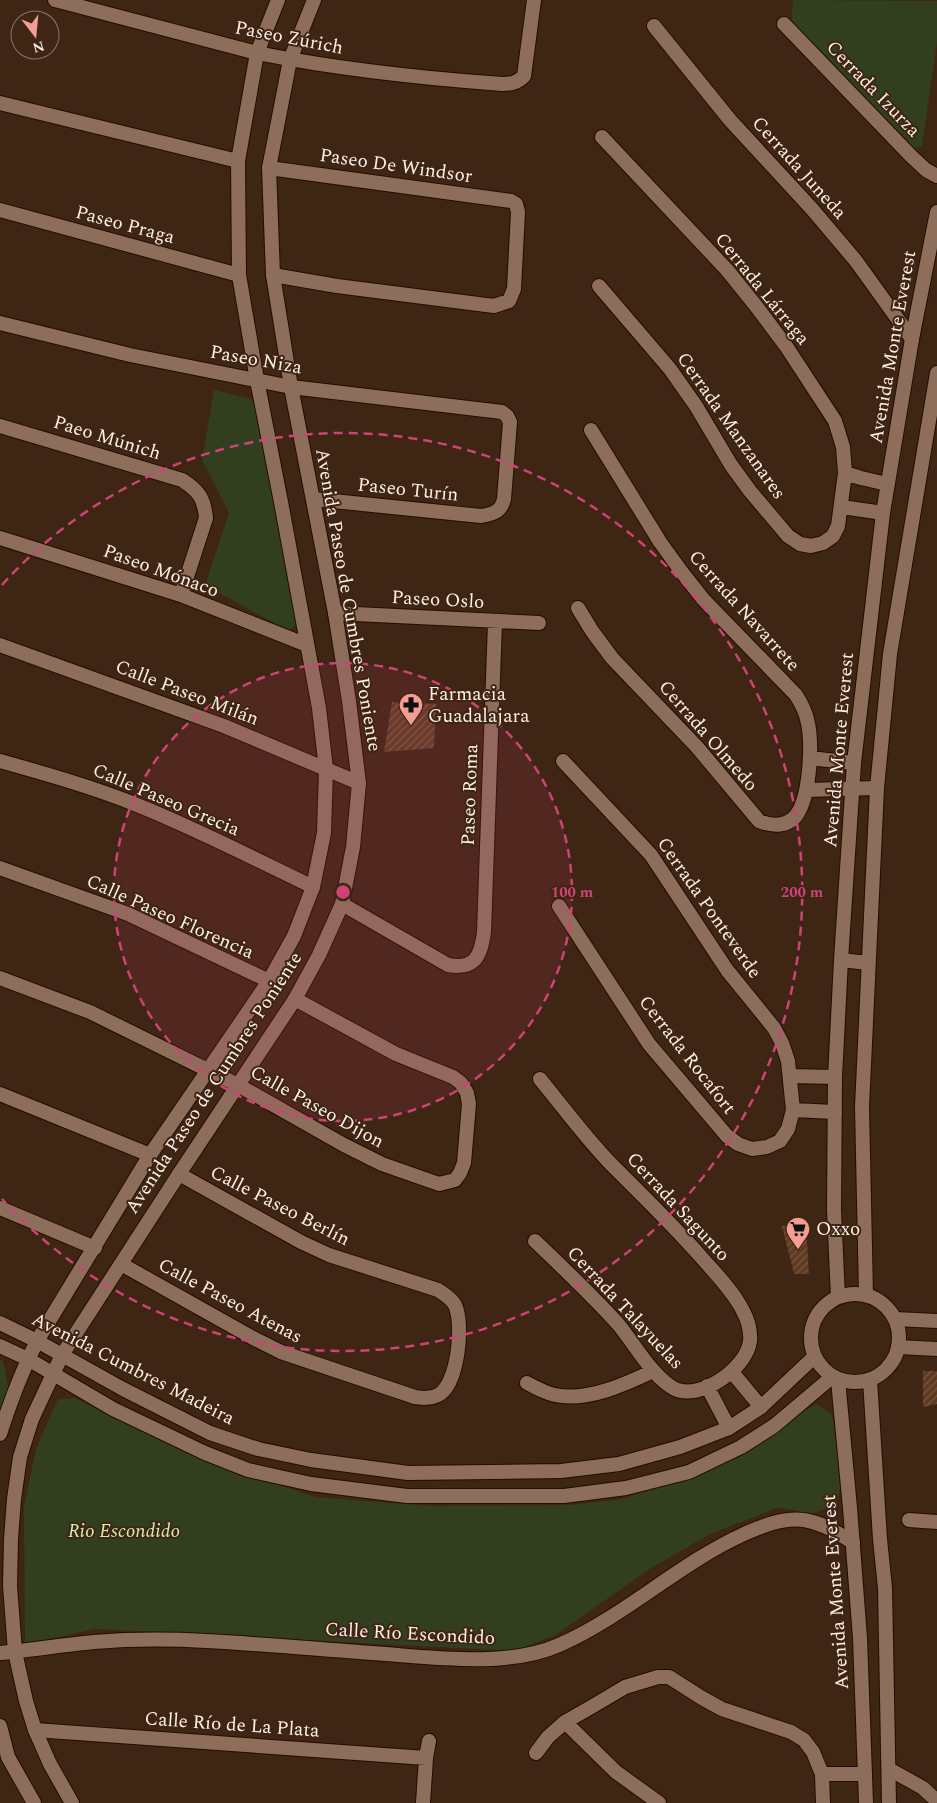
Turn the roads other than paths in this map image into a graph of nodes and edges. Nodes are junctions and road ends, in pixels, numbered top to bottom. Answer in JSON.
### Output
{"nodes":[{"id":1,"x":55,"y":0,"type":"edge"},
{"id":2,"x":278,"y":0,"type":"edge"},
{"id":3,"x":314,"y":0,"type":"edge"},
{"id":4,"x":534,"y":0,"type":"edge"},
{"id":5,"x":784,"y":24,"type":"dead end"},
{"id":6,"x":654,"y":26,"type":"dead end"},
{"id":7,"x":256,"y":54,"type":"junction"},
{"id":8,"x":290,"y":60,"type":"junction"},
{"id":9,"x":0,"y":103,"type":"edge"},
{"id":10,"x":602,"y":137,"type":"dead end"},
{"id":11,"x":238,"y":161,"type":"junction"},
{"id":12,"x":269,"y":168,"type":"junction"},
{"id":13,"x":937,"y":176,"type":"edge"},
{"id":14,"x":0,"y":210,"type":"edge"},
{"id":15,"x":937,"y":212,"type":"edge"},
{"id":16,"x":239,"y":275,"type":"junction"},
{"id":17,"x":273,"y":275,"type":"junction"},
{"id":18,"x":599,"y":286,"type":"dead end"},
{"id":19,"x":0,"y":323,"type":"edge"},
{"id":20,"x":912,"y":339,"type":"junction"},
{"id":21,"x":937,"y":373,"type":"edge"},
{"id":22,"x":257,"y":380,"type":"junction"},
{"id":23,"x":291,"y":387,"type":"junction"},
{"id":24,"x":0,"y":426,"type":"edge"},
{"id":25,"x":591,"y":430,"type":"dead end"},
{"id":26,"x":845,"y":473,"type":"junction"},
{"id":27,"x":887,"y":484,"type":"junction"},
{"id":28,"x":843,"y":490,"type":"joint"},
{"id":29,"x":313,"y":499,"type":"junction"},
{"id":30,"x":842,"y":507,"type":"junction"},
{"id":31,"x":498,"y":512,"type":"joint"},
{"id":32,"x":883,"y":513,"type":"junction"},
{"id":33,"x":0,"y":538,"type":"edge"},
{"id":34,"x":180,"y":595,"type":"junction"},
{"id":35,"x":578,"y":608,"type":"dead end"},
{"id":36,"x":335,"y":613,"type":"junction"},
{"id":37,"x":495,"y":622,"type":"junction"},
{"id":38,"x":540,"y":623,"type":"dead end"},
{"id":39,"x":0,"y":645,"type":"edge"},
{"id":40,"x":307,"y":645,"type":"junction"},
{"id":41,"x":867,"y":649,"type":"junction"},
{"id":42,"x":890,"y":654,"type":"junction"},
{"id":43,"x":810,"y":758,"type":"junction"},
{"id":44,"x":0,"y":760,"type":"edge"},
{"id":45,"x":563,"y":761,"type":"dead end"},
{"id":46,"x":854,"y":763,"type":"junction"},
{"id":47,"x":326,"y":769,"type":"junction"},
{"id":48,"x":808,"y":774,"type":"joint"},
{"id":49,"x":358,"y":783,"type":"junction"},
{"id":50,"x":877,"y":788,"type":"junction"},
{"id":51,"x":853,"y":789,"type":"junction"},
{"id":52,"x":806,"y":790,"type":"junction"},
{"id":53,"x":0,"y":868,"type":"edge"},
{"id":54,"x":312,"y":887,"type":"junction"},
{"id":55,"x":342,"y":904,"type":"junction"},
{"id":56,"x":559,"y":906,"type":"dead end"},
{"id":57,"x":841,"y":960,"type":"junction"},
{"id":58,"x":868,"y":963,"type":"junction"},
{"id":59,"x":0,"y":978,"type":"edge"},
{"id":60,"x":269,"y":981,"type":"junction"},
{"id":61,"x":295,"y":999,"type":"junction"},
{"id":62,"x":207,"y":1071,"type":"junction"},
{"id":63,"x":790,"y":1076,"type":"junction"},
{"id":64,"x":836,"y":1077,"type":"junction"},
{"id":65,"x":540,"y":1079,"type":"dead end"},
{"id":66,"x":238,"y":1085,"type":"junction"},
{"id":67,"x":0,"y":1094,"type":"edge"},
{"id":68,"x":792,"y":1095,"type":"joint"},
{"id":69,"x":793,"y":1110,"type":"junction"},
{"id":70,"x":835,"y":1112,"type":"junction"},
{"id":71,"x":150,"y":1155,"type":"junction"},
{"id":72,"x":179,"y":1174,"type":"junction"},
{"id":73,"x":0,"y":1208,"type":"edge"},
{"id":74,"x":535,"y":1241,"type":"dead end"},
{"id":75,"x":95,"y":1248,"type":"junction"},
{"id":76,"x":121,"y":1264,"type":"junction"},
{"id":77,"x":866,"y":1295,"type":"junction"},
{"id":78,"x":838,"y":1297,"type":"junction"},
{"id":79,"x":895,"y":1319,"type":"junction"},
{"id":80,"x":937,"y":1321,"type":"edge"},
{"id":81,"x":0,"y":1323,"type":"edge"},
{"id":82,"x":37,"y":1341,"type":"junction"},
{"id":83,"x":0,"y":1346,"type":"edge"},
{"id":84,"x":898,"y":1347,"type":"junction"},
{"id":85,"x":937,"y":1349,"type":"edge"},
{"id":86,"x":62,"y":1355,"type":"junction"},
{"id":87,"x":814,"y":1357,"type":"junction"},
{"id":88,"x":28,"y":1359,"type":"junction"},
{"id":89,"x":653,"y":1371,"type":"junction"},
{"id":90,"x":54,"y":1375,"type":"junction"},
{"id":91,"x":726,"y":1376,"type":"junction"},
{"id":92,"x":835,"y":1378,"type":"junction"},
{"id":93,"x":870,"y":1380,"type":"junction"},
{"id":94,"x":527,"y":1383,"type":"dead end"},
{"id":95,"x":707,"y":1386,"type":"junction"},
{"id":96,"x":438,"y":1395,"type":"joint"},
{"id":97,"x":761,"y":1407,"type":"junction"},
{"id":98,"x":729,"y":1428,"type":"junction"},
{"id":99,"x":0,"y":1434,"type":"edge"},
{"id":100,"x":510,"y":1472,"type":"junction"},
{"id":101,"x":408,"y":1473,"type":"junction"},
{"id":102,"x":407,"y":1496,"type":"junction"},
{"id":103,"x":511,"y":1497,"type":"junction"},
{"id":104,"x":909,"y":1520,"type":"dead end"},
{"id":105,"x":937,"y":1522,"type":"edge"},
{"id":106,"x":853,"y":1542,"type":"junction"},
{"id":107,"x":15,"y":1652,"type":"junction"},
{"id":108,"x":0,"y":1653,"type":"edge"},
{"id":109,"x":565,"y":1722,"type":"junction"},
{"id":110,"x":0,"y":1726,"type":"edge"},
{"id":111,"x":35,"y":1730,"type":"junction"},
{"id":112,"x":430,"y":1741,"type":"dead end"},
{"id":113,"x":536,"y":1753,"type":"dead end"},
{"id":114,"x":4,"y":1756,"type":"edge"},
{"id":115,"x":426,"y":1758,"type":"junction"},
{"id":116,"x":889,"y":1769,"type":"junction"},
{"id":117,"x":822,"y":1774,"type":"junction"},
{"id":118,"x":865,"y":1774,"type":"junction"},
{"id":119,"x":937,"y":1801,"type":"edge"},
{"id":120,"x":34,"y":1803,"type":"edge"},
{"id":121,"x":72,"y":1803,"type":"edge"},
{"id":122,"x":423,"y":1803,"type":"edge"},
{"id":123,"x":659,"y":1803,"type":"edge"},
{"id":124,"x":823,"y":1803,"type":"edge"},
{"id":125,"x":866,"y":1803,"type":"edge"},
{"id":126,"x":889,"y":1803,"type":"edge"}],
"edges":[{"from":1,"to":7,"type":"street","name":"Paseo Zúrich"},
{"from":2,"to":7,"type":"street","name":"Avenida Paseo de Cumbres Poniente"},
{"from":3,"to":8,"type":"street","name":"Avenida Paseo de Cumbres Poniente"},
{"from":4,"to":8,"type":"street","name":"Paseo Zúrich"},
{"from":5,"to":13,"type":"street","name":"Cerrada Izurza"},
{"from":6,"to":20,"type":"street","name":"Cerrada Juneda"},
{"from":7,"to":8,"type":"street","name":"Paseo Zúrich"},
{"from":7,"to":11,"type":"street","name":"Avenida Paseo de Cumbres Poniente"},
{"from":8,"to":12,"type":"street","name":"Avenida Paseo de Cumbres Poniente"},
{"from":9,"to":11,"type":"street"},
{"from":10,"to":26,"type":"street","name":"Cerrada Lárraga"},
{"from":11,"to":16,"type":"street","name":"Avenida Paseo de Cumbres Poniente"},
{"from":12,"to":17,"type":"street","name":"Avenida Paseo de Cumbres Poniente"},
{"from":12,"to":17,"type":"street","name":"Paseo De Windsor"},
{"from":14,"to":16,"type":"street","name":"Paseo Praga"},
{"from":15,"to":20,"type":"street","name":"Avenida Monte Everest"},
{"from":16,"to":22,"type":"street","name":"Avenida Paseo de Cumbres Poniente"},
{"from":17,"to":23,"type":"street","name":"Avenida Paseo de Cumbres Poniente"},
{"from":18,"to":30,"type":"street","name":"Cerrada Manzanares"},
{"from":19,"to":22,"type":"street","name":"Paseo Niza"},
{"from":20,"to":27,"type":"street","name":"Avenida Monte Everest"},
{"from":21,"to":42,"type":"street"},
{"from":22,"to":23,"type":"street","name":"Paseo Niza"},
{"from":22,"to":40,"type":"street","name":"Avenida Paseo de Cumbres Poniente"},
{"from":23,"to":29,"type":"street","name":"Avenida Paseo de Cumbres Poniente"},
{"from":23,"to":31,"type":"street","name":"Paseo Niza"},
{"from":24,"to":34,"type":"street","name":"Paeo Múnich"},
{"from":25,"to":43,"type":"street","name":"Cerrada Navarrete"},
{"from":26,"to":27,"type":"street"},
{"from":26,"to":28,"type":"street","name":"Cerrada Lárraga"},
{"from":27,"to":32,"type":"street","name":"Avenida Monte Everest"},
{"from":28,"to":30,"type":"street","name":"Cerrada Manzanares"},
{"from":29,"to":31,"type":"street","name":"Paseo Turín"},
{"from":29,"to":36,"type":"street","name":"Avenida Paseo de Cumbres Poniente"},
{"from":30,"to":32,"type":"street"},
{"from":32,"to":41,"type":"street","name":"Avenida Monte Everest"},
{"from":33,"to":34,"type":"street","name":"Paseo Mónaco"},
{"from":34,"to":40,"type":"street","name":"Paseo Mónaco"},
{"from":35,"to":52,"type":"street","name":"Cerrada Olmedo"},
{"from":36,"to":37,"type":"street","name":"Paseo Oslo"},
{"from":36,"to":49,"type":"street","name":"Avenida Paseo de Cumbres Poniente"},
{"from":37,"to":38,"type":"street","name":"Paseo Oslo"},
{"from":37,"to":55,"type":"street","name":"Paseo Roma"},
{"from":39,"to":47,"type":"street","name":"Calle Paseo Milán"},
{"from":40,"to":47,"type":"street","name":"Avenida Paseo de Cumbres Poniente"},
{"from":41,"to":42,"type":"street"},
{"from":41,"to":46,"type":"street","name":"Avenida Monte Everest"},
{"from":42,"to":50,"type":"street"},
{"from":43,"to":46,"type":"street"},
{"from":43,"to":48,"type":"street","name":"Cerrada Navarrete"},
{"from":44,"to":54,"type":"street","name":"Calle Paseo Grecia"},
{"from":45,"to":63,"type":"street","name":"Cerrada Ponteverde"},
{"from":46,"to":51,"type":"street","name":"Avenida Monte Everest"},
{"from":47,"to":49,"type":"street","name":"Calle Paseo Milán"},
{"from":47,"to":54,"type":"street","name":"Avenida Paseo de Cumbres Poniente"},
{"from":48,"to":52,"type":"street","name":"Cerrada Olmedo"},
{"from":49,"to":55,"type":"street","name":"Avenida Paseo de Cumbres Poniente"},
{"from":50,"to":51,"type":"street"},
{"from":50,"to":58,"type":"street"},
{"from":51,"to":52,"type":"street"},
{"from":51,"to":57,"type":"street","name":"Avenida Monte Everest"},
{"from":53,"to":60,"type":"street","name":"Calle Paseo Florencia"},
{"from":54,"to":60,"type":"street","name":"Avenida Paseo de Cumbres Poniente"},
{"from":55,"to":61,"type":"street","name":"Avenida Paseo de Cumbres Poniente"},
{"from":56,"to":69,"type":"street","name":"Cerrada Rocafort"},
{"from":57,"to":58,"type":"street"},
{"from":57,"to":64,"type":"street","name":"Avenida Monte Everest"},
{"from":58,"to":77,"type":"street"},
{"from":59,"to":62,"type":"street","name":"Calle Paseo Dijon"},
{"from":60,"to":62,"type":"street","name":"Avenida Paseo de Cumbres Poniente"},
{"from":61,"to":66,"type":"street","name":"Avenida Paseo de Cumbres Poniente"},
{"from":61,"to":66,"type":"street","name":"Calle Paseo Dijon"},
{"from":62,"to":66,"type":"street","name":"Calle Paseo Dijon"},
{"from":62,"to":71,"type":"street","name":"Avenida Paseo de Cumbres Poniente"},
{"from":63,"to":64,"type":"street"},
{"from":63,"to":68,"type":"street","name":"Cerrada Ponteverde"},
{"from":64,"to":70,"type":"street","name":"Avenida Monte Everest"},
{"from":65,"to":91,"type":"street","name":"Cerrada Sagunto"},
{"from":66,"to":72,"type":"street","name":"Avenida Paseo de Cumbres Poniente"},
{"from":67,"to":71,"type":"street"},
{"from":68,"to":69,"type":"street","name":"Cerrada Rocafort"},
{"from":69,"to":70,"type":"street"},
{"from":70,"to":78,"type":"street","name":"Avenida Monte Everest"},
{"from":71,"to":75,"type":"street","name":"Avenida Paseo de Cumbres Poniente"},
{"from":72,"to":76,"type":"street","name":"Avenida Paseo de Cumbres Poniente"},
{"from":72,"to":96,"type":"street","name":"Calle Paseo Berlín"},
{"from":73,"to":75,"type":"street"},
{"from":74,"to":89,"type":"street","name":"Cerrada Talayuelas"},
{"from":75,"to":82,"type":"street","name":"Avenida Paseo de Cumbres Poniente"},
{"from":76,"to":86,"type":"street","name":"Avenida Paseo de Cumbres Poniente"},
{"from":76,"to":96,"type":"street","name":"Calle Paseo Atenas"},
{"from":77,"to":78,"type":"street"},
{"from":77,"to":79,"type":"street"},
{"from":78,"to":87,"type":"street"},
{"from":79,"to":80,"type":"street"},
{"from":79,"to":84,"type":"street"},
{"from":81,"to":82,"type":"street","name":"Avenida Cumbres Madeira"},
{"from":82,"to":86,"type":"street","name":"Avenida Cumbres Madeira"},
{"from":82,"to":88,"type":"street","name":"Avenida Paseo de Cumbres Poniente"},
{"from":83,"to":88,"type":"street","name":"Avenida Cumbres Madeira"},
{"from":84,"to":85,"type":"street"},
{"from":84,"to":93,"type":"street"},
{"from":86,"to":90,"type":"street","name":"Avenida Paseo de Cumbres Poniente"},
{"from":86,"to":101,"type":"street","name":"Avenida Cumbres Madeira"},
{"from":87,"to":92,"type":"street"},
{"from":87,"to":97,"type":"street","name":"Avenida Cumbres Madeira"},
{"from":88,"to":90,"type":"street","name":"Avenida Cumbres Madeira"},
{"from":88,"to":99,"type":"street","name":"Avenida Paseo de Cumbres Poniente"},
{"from":89,"to":94,"type":"street"},
{"from":89,"to":95,"type":"street","name":"Cerrada Talayuelas"},
{"from":90,"to":102,"type":"street","name":"Avenida Cumbres Madeira"},
{"from":90,"to":107,"type":"street","name":"Avenida Paseo de Cumbres Poniente"},
{"from":91,"to":95,"type":"street","name":"Cerrada Talayuelas"},
{"from":91,"to":97,"type":"street"},
{"from":92,"to":93,"type":"street"},
{"from":92,"to":103,"type":"street","name":"Avenida Cumbres Madeira"},
{"from":92,"to":106,"type":"street","name":"Avenida Monte Everest"},
{"from":93,"to":116,"type":"street"},
{"from":95,"to":98,"type":"street"},
{"from":97,"to":98,"type":"street","name":"Avenida Cumbres Madeira"},
{"from":98,"to":100,"type":"street","name":"Avenida Cumbres Madeira"},
{"from":100,"to":101,"type":"street","name":"Avenida Cumbres Madeira"},
{"from":100,"to":103,"type":"street"},
{"from":101,"to":102,"type":"street"},
{"from":102,"to":103,"type":"street","name":"Avenida Cumbres Madeira"},
{"from":104,"to":105,"type":"street"},
{"from":106,"to":107,"type":"street","name":"Calle Río Escondido"},
{"from":106,"to":118,"type":"street","name":"Avenida Monte Everest"},
{"from":107,"to":108,"type":"street","name":"Calle Río Escondido"},
{"from":107,"to":111,"type":"street","name":"Avenida Paseo de Cumbres Poniente"},
{"from":109,"to":113,"type":"street"},
{"from":109,"to":117,"type":"street"},
{"from":109,"to":123,"type":"street"},
{"from":110,"to":114,"type":"street"},
{"from":111,"to":115,"type":"street","name":"Calle Río de La Plata"},
{"from":111,"to":121,"type":"street","name":"Avenida Paseo de Cumbres Poniente"},
{"from":112,"to":115,"type":"street"},
{"from":114,"to":120,"type":"street"},
{"from":115,"to":122,"type":"street"},
{"from":116,"to":119,"type":"street"},
{"from":116,"to":126,"type":"street"},
{"from":117,"to":118,"type":"street"},
{"from":117,"to":124,"type":"street"},
{"from":118,"to":125,"type":"street","name":"Avenida Monte Everest"}]}
